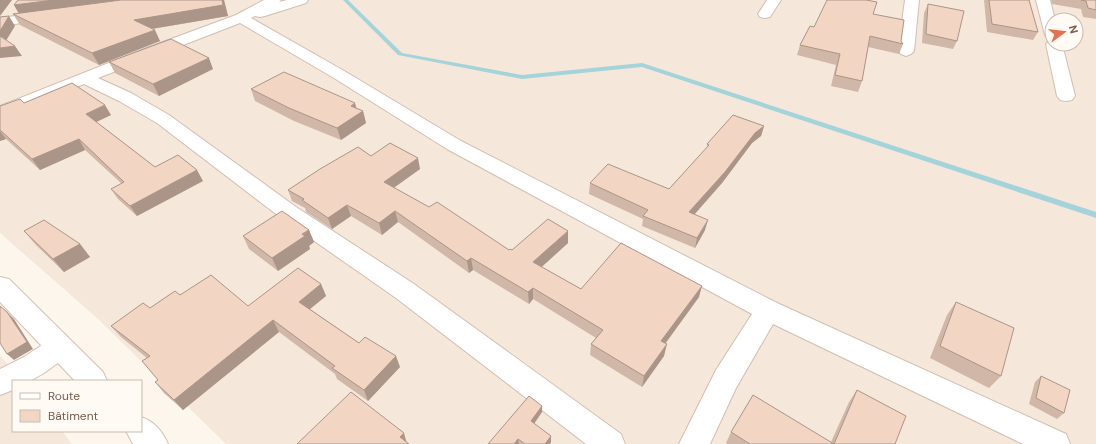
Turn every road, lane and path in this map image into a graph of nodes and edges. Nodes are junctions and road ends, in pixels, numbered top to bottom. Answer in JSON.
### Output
{"nodes":[{"id":1,"x":274,"y":0,"type":"edge"},
{"id":2,"x":301,"y":0,"type":"edge"},
{"id":3,"x":774,"y":0,"type":"edge"},
{"id":4,"x":912,"y":0,"type":"edge"},
{"id":5,"x":1043,"y":0,"type":"edge"},
{"id":6,"x":17,"y":6,"type":"edge"},
{"id":7,"x":1046,"y":12,"type":"edge"},
{"id":8,"x":59,"y":14,"type":"edge"},
{"id":9,"x":765,"y":14,"type":"dead end"},
{"id":10,"x":241,"y":18,"type":"junction"},
{"id":11,"x":2,"y":21,"type":"edge"},
{"id":12,"x":906,"y":51,"type":"dead end"},
{"id":13,"x":1056,"y":52,"type":"edge"},
{"id":14,"x":84,"y":78,"type":"junction"},
{"id":15,"x":1066,"y":96,"type":"dead end"},
{"id":16,"x":0,"y":112,"type":"edge"},
{"id":17,"x":0,"y":286,"type":"edge"},
{"id":18,"x":768,"y":310,"type":"junction"},
{"id":19,"x":60,"y":347,"type":"junction"},
{"id":20,"x":92,"y":380,"type":"edge"},
{"id":21,"x":0,"y":382,"type":"edge"},
{"id":22,"x":142,"y":432,"type":"edge"},
{"id":23,"x":153,"y":444,"type":"edge"},
{"id":24,"x":610,"y":444,"type":"edge"},
{"id":25,"x":694,"y":444,"type":"edge"},
{"id":26,"x":1055,"y":444,"type":"edge"}],
"edges":[{"from":1,"to":10,"type":"street"},
{"from":2,"to":10,"type":"street"},
{"from":3,"to":9,"type":"street"},
{"from":4,"to":12,"type":"street"},
{"from":5,"to":7,"type":"street"},
{"from":6,"to":11,"type":"street"},
{"from":8,"to":11,"type":"street"},
{"from":10,"to":14,"type":"street"},
{"from":10,"to":18,"type":"street"},
{"from":13,"to":15,"type":"street"},
{"from":14,"to":16,"type":"street"},
{"from":14,"to":24,"type":"street"},
{"from":17,"to":19,"type":"street"},
{"from":18,"to":25,"type":"street"},
{"from":18,"to":26,"type":"street"},
{"from":19,"to":20,"type":"street"},
{"from":19,"to":21,"type":"street"},
{"from":22,"to":23,"type":"street"}]}
